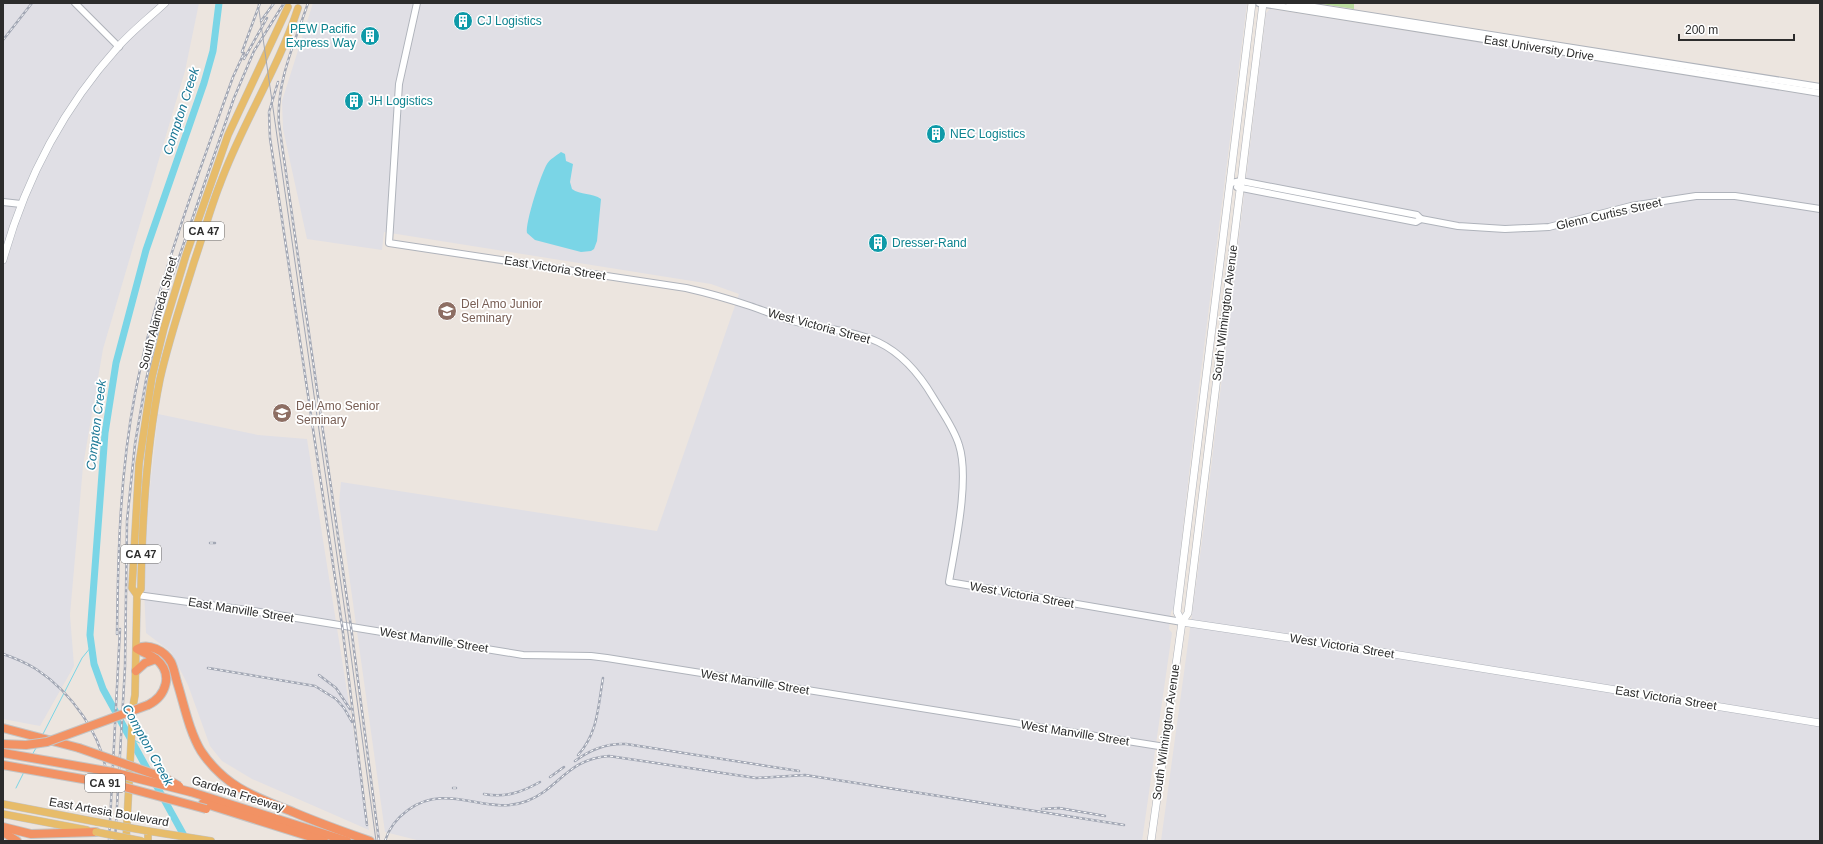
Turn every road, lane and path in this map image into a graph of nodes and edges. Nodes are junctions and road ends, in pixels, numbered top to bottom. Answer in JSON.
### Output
{"nodes":[{"id":1,"x":75,"y":3,"type":"edge"},
{"id":2,"x":165,"y":3,"type":"edge"},
{"id":3,"x":418,"y":3,"type":"edge"},
{"id":4,"x":1252,"y":3,"type":"edge"},
{"id":5,"x":1288,"y":3,"type":"edge"},
{"id":6,"x":1262,"y":4,"type":"edge"},
{"id":7,"x":288,"y":7,"type":"dead end"},
{"id":8,"x":298,"y":8,"type":"dead end"},
{"id":9,"x":1508,"y":41,"type":"junction"},
{"id":10,"x":119,"y":46,"type":"junction"},
{"id":11,"x":1774,"y":82,"type":"junction"},
{"id":12,"x":1820,"y":87,"type":"edge"},
{"id":13,"x":1820,"y":93,"type":"edge"},
{"id":14,"x":1231,"y":183,"type":"junction"},
{"id":15,"x":1241,"y":185,"type":"junction"},
{"id":16,"x":3,"y":202,"type":"edge"},
{"id":17,"x":21,"y":204,"type":"junction"},
{"id":18,"x":1820,"y":209,"type":"edge"},
{"id":19,"x":3,"y":260,"type":"edge"},
{"id":20,"x":175,"y":292,"type":"junction"},
{"id":21,"x":184,"y":295,"type":"junction"},
{"id":22,"x":735,"y":301,"type":"joint"},
{"id":23,"x":137,"y":595,"type":"junction"},
{"id":24,"x":1182,"y":622,"type":"junction"},
{"id":25,"x":345,"y":626,"type":"joint"},
{"id":26,"x":137,"y":648,"type":"junction"},
{"id":27,"x":156,"y":659,"type":"junction"},
{"id":28,"x":136,"y":671,"type":"junction"},
{"id":29,"x":1512,"y":673,"type":"joint"},
{"id":30,"x":1820,"y":723,"type":"edge"},
{"id":31,"x":3,"y":728,"type":"edge"},
{"id":32,"x":3,"y":744,"type":"edge"},
{"id":33,"x":1165,"y":747,"type":"junction"},
{"id":34,"x":3,"y":753,"type":"edge"},
{"id":35,"x":3,"y":761,"type":"edge"},
{"id":36,"x":3,"y":764,"type":"edge"},
{"id":37,"x":194,"y":793,"type":"junction"},
{"id":38,"x":3,"y":804,"type":"edge"},
{"id":39,"x":204,"y":806,"type":"junction"},
{"id":40,"x":244,"y":809,"type":"junction"},
{"id":41,"x":3,"y":814,"type":"edge"},
{"id":42,"x":3,"y":827,"type":"edge"},
{"id":43,"x":148,"y":831,"type":"junction"},
{"id":44,"x":3,"y":832,"type":"edge"},
{"id":45,"x":96,"y":832,"type":"junction"},
{"id":46,"x":14,"y":836,"type":"edge"},
{"id":47,"x":126,"y":841,"type":"edge"},
{"id":48,"x":142,"y":841,"type":"edge"},
{"id":49,"x":148,"y":841,"type":"edge"},
{"id":50,"x":211,"y":841,"type":"edge"},
{"id":51,"x":310,"y":841,"type":"edge"},
{"id":52,"x":324,"y":841,"type":"edge"},
{"id":53,"x":333,"y":841,"type":"edge"},
{"id":54,"x":347,"y":841,"type":"edge"},
{"id":55,"x":370,"y":841,"type":"edge"},
{"id":56,"x":1151,"y":841,"type":"edge"}],
"edges":[{"from":1,"to":10,"type":"street"},
{"from":2,"to":10,"type":"main road"},
{"from":3,"to":22,"type":"street","name":"East Victoria Street"},
{"from":4,"to":14,"type":"main road","name":"South Wilmington Avenue"},
{"from":5,"to":9,"type":"street","name":"East University Drive"},
{"from":6,"to":9,"type":"street","name":"East University Drive"},
{"from":6,"to":15,"type":"main road","name":"South Wilmington Avenue"},
{"from":7,"to":20,"type":"main road","name":"South Alameda Street","number":"CA 47"},
{"from":8,"to":21,"type":"main road","name":"South Alameda Street","number":"CA 47"},
{"from":9,"to":11,"type":"street","name":"East University Drive"},
{"from":10,"to":17,"type":"main road"},
{"from":11,"to":12,"type":"street","name":"East University Drive"},
{"from":11,"to":13,"type":"street","name":"East University Drive"},
{"from":14,"to":15,"type":"street","name":"Glenn Curtiss Street"},
{"from":14,"to":24,"type":"main road","name":"South Wilmington Avenue"},
{"from":15,"to":18,"type":"street","name":"Glenn Curtiss Street"},
{"from":15,"to":24,"type":"main road","name":"South Wilmington Avenue"},
{"from":16,"to":17,"type":"street"},
{"from":17,"to":19,"type":"main road"},
{"from":20,"to":21,"type":"main road"},
{"from":20,"to":23,"type":"main road","name":"South Alameda Street","number":"CA 47"},
{"from":21,"to":23,"type":"main road","name":"South Alameda Street","number":"CA 47"},
{"from":22,"to":24,"type":"street","name":"West Victoria Street"},
{"from":23,"to":25,"type":"street","name":"East Manville Street"},
{"from":23,"to":26,"type":"main road","name":"South Alameda Street","number":"CA 47"},
{"from":24,"to":29,"type":"main road","name":"West Victoria Street"},
{"from":24,"to":33,"type":"main road","name":"South Wilmington Avenue"},
{"from":25,"to":33,"type":"street","name":"West Manville Street"},
{"from":26,"to":27,"type":"highway"},
{"from":26,"to":28,"type":"main road","name":"South Alameda Street"},
{"from":26,"to":55,"type":"highway"},
{"from":27,"to":28,"type":"highway"},
{"from":27,"to":32,"type":"highway","bridge":true},
{"from":28,"to":47,"type":"main road","name":"South Alameda Street","bridge":true},
{"from":29,"to":30,"type":"main road","name":"East Victoria Street"},
{"from":31,"to":37,"type":"highway","bridge":true},
{"from":33,"to":56,"type":"main road","name":"South Wilmington Avenue"},
{"from":34,"to":37,"type":"highway","name":"Gardena Freeway","number":"CA 91","bridge":true},
{"from":35,"to":39,"type":"highway"},
{"from":36,"to":39,"type":"highway","name":"Gardena Freeway","number":"CA 91","bridge":true},
{"from":37,"to":40,"type":"highway","name":"Gardena Freeway","number":"CA 91"},
{"from":38,"to":43,"type":"main road","name":"East Artesia Boulevard","bridge":true},
{"from":39,"to":51,"type":"highway","name":"Gardena Freeway","number":"CA 91"},
{"from":39,"to":52,"type":"highway"},
{"from":40,"to":53,"type":"highway"},
{"from":40,"to":54,"type":"highway","name":"Gardena Freeway","number":"CA 91"},
{"from":41,"to":45,"type":"main road","name":"East Artesia Boulevard"},
{"from":42,"to":46,"type":"highway"},
{"from":43,"to":49,"type":"main road"},
{"from":43,"to":50,"type":"main road","name":"East Artesia Boulevard"},
{"from":44,"to":46,"type":"highway"},
{"from":45,"to":46,"type":"highway"},
{"from":45,"to":48,"type":"main road","name":"East Artesia Boulevard","bridge":true}]}
